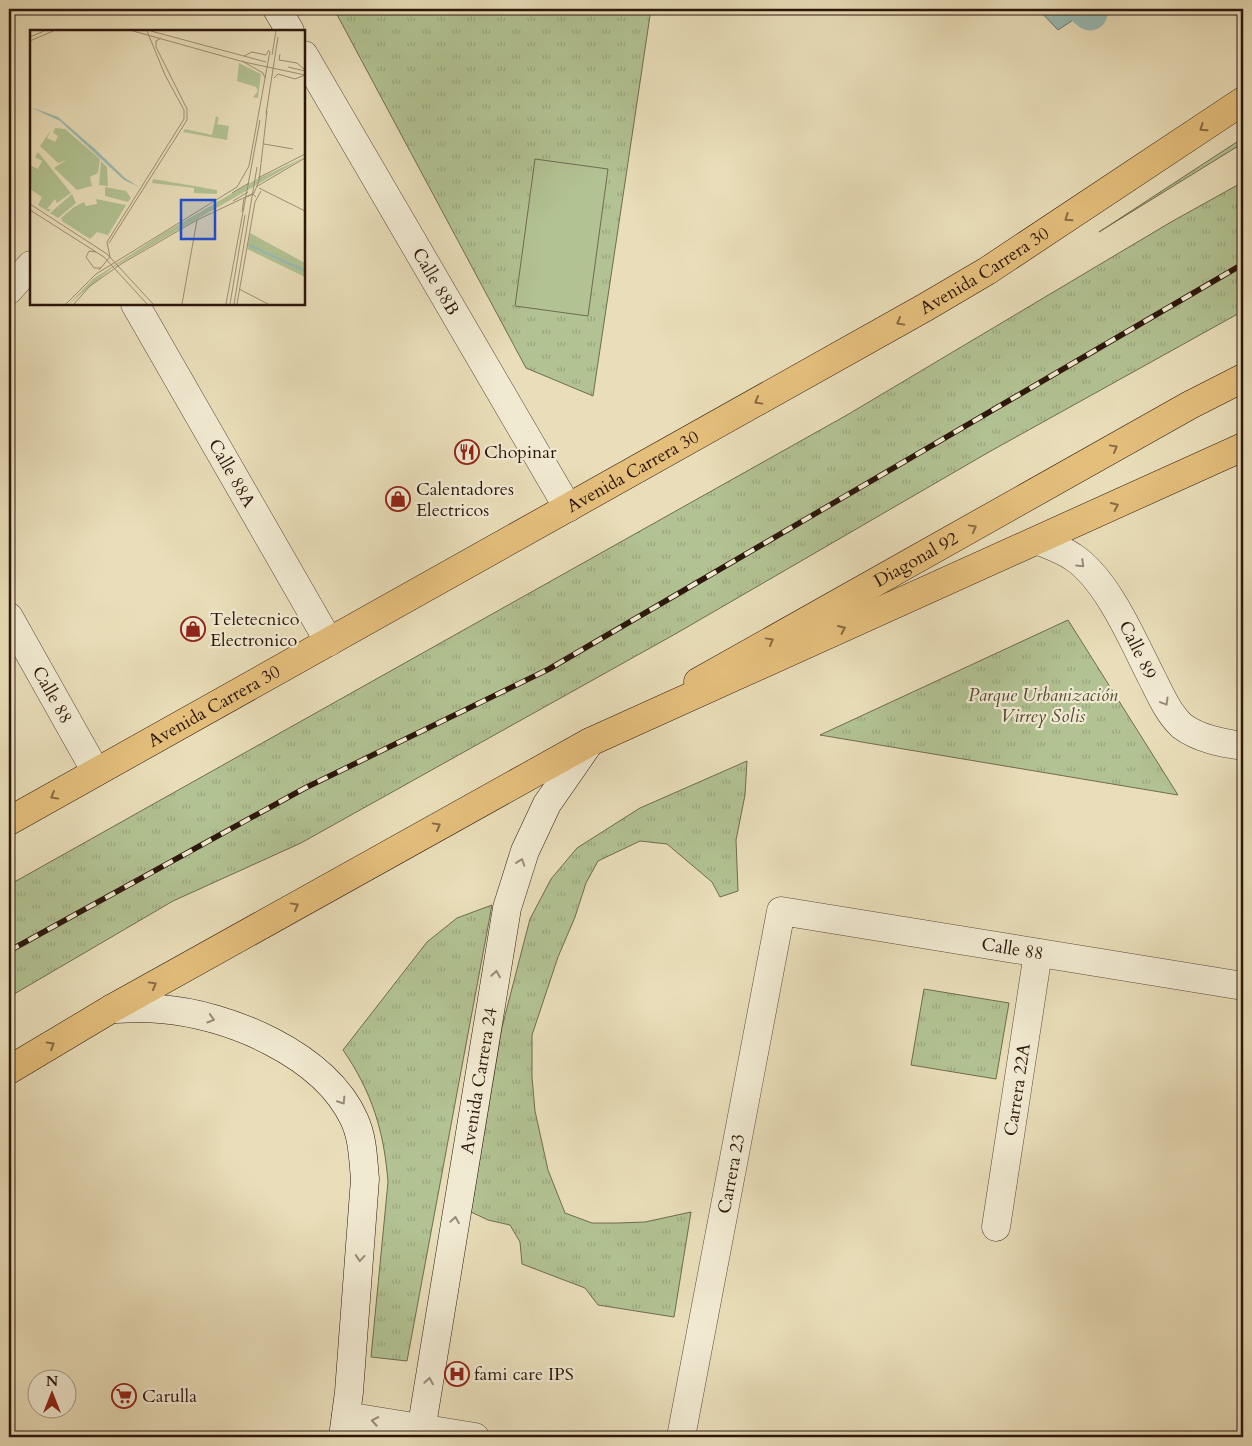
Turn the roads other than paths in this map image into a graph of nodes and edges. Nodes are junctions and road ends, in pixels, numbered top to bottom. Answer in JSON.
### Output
{"nodes":[{"id":1,"x":277,"y":9,"type":"edge"},
{"id":2,"x":289,"y":30,"type":"edge"},
{"id":3,"x":305,"y":59,"type":"edge"},
{"id":4,"x":313,"y":93,"type":"edge"},
{"id":5,"x":1243,"y":101,"type":"edge"},
{"id":6,"x":30,"y":266,"type":"edge"},
{"id":7,"x":9,"y":290,"type":"edge"},
{"id":8,"x":136,"y":305,"type":"edge"},
{"id":9,"x":1243,"y":378,"type":"edge"},
{"id":10,"x":1243,"y":447,"type":"edge"},
{"id":11,"x":568,"y":508,"type":"junction"},
{"id":12,"x":1039,"y":541,"type":"junction"},
{"id":13,"x":9,"y":617,"type":"edge"},
{"id":14,"x":329,"y":642,"type":"junction"},
{"id":15,"x":590,"y":742,"type":"junction"},
{"id":16,"x":1243,"y":746,"type":"edge"},
{"id":17,"x":96,"y":772,"type":"junction"},
{"id":18,"x":9,"y":821,"type":"edge"},
{"id":19,"x":781,"y":911,"type":"joint"},
{"id":20,"x":1038,"y":953,"type":"junction"},
{"id":21,"x":1243,"y":986,"type":"edge"},
{"id":22,"x":111,"y":1009,"type":"junction"},
{"id":23,"x":9,"y":1070,"type":"edge"},
{"id":24,"x":996,"y":1227,"type":"dead end"},
{"id":25,"x":345,"y":1427,"type":"edge"},
{"id":26,"x":421,"y":1433,"type":"edge"},
{"id":27,"x":475,"y":1437,"type":"edge"},
{"id":28,"x":681,"y":1437,"type":"edge"}],
"edges":[{"from":1,"to":2,"type":"street"},
{"from":3,"to":4,"type":"street","name":"Calle 88B"},
{"from":4,"to":11,"type":"street","name":"Calle 88B"},
{"from":5,"to":11,"type":"main road","name":"Avenida Carrera 30","one_way":true},
{"from":6,"to":7,"type":"street"},
{"from":8,"to":14,"type":"street","name":"Calle 88A"},
{"from":15,"to":9,"type":"main road","name":"Diagonal 92","one_way":true},
{"from":12,"to":10,"type":"main road","one_way":true},
{"from":11,"to":14,"type":"main road","name":"Avenida Carrera 30"},
{"from":15,"to":12,"type":"main road","one_way":true},
{"from":12,"to":16,"type":"street","name":"Calle 89","one_way":true},
{"from":13,"to":17,"type":"street","name":"Calle 88"},
{"from":14,"to":17,"type":"main road","name":"Avenida Carrera 30"},
{"from":22,"to":15,"type":"main road","one_way":true},
{"from":26,"to":15,"type":"street","name":"Avenida Carrera 24","one_way":true},
{"from":17,"to":18,"type":"main road","name":"Avenida Carrera 30","one_way":true},
{"from":19,"to":20,"type":"street","name":"Calle 88"},
{"from":19,"to":28,"type":"street","name":"Carrera 23"},
{"from":20,"to":21,"type":"street","name":"Calle 88"},
{"from":20,"to":24,"type":"street","name":"Carrera 22A"},
{"from":23,"to":22,"type":"main road","one_way":true},
{"from":22,"to":25,"type":"street","one_way":true},
{"from":26,"to":25,"type":"street","one_way":true},
{"from":26,"to":27,"type":"street"}]}
